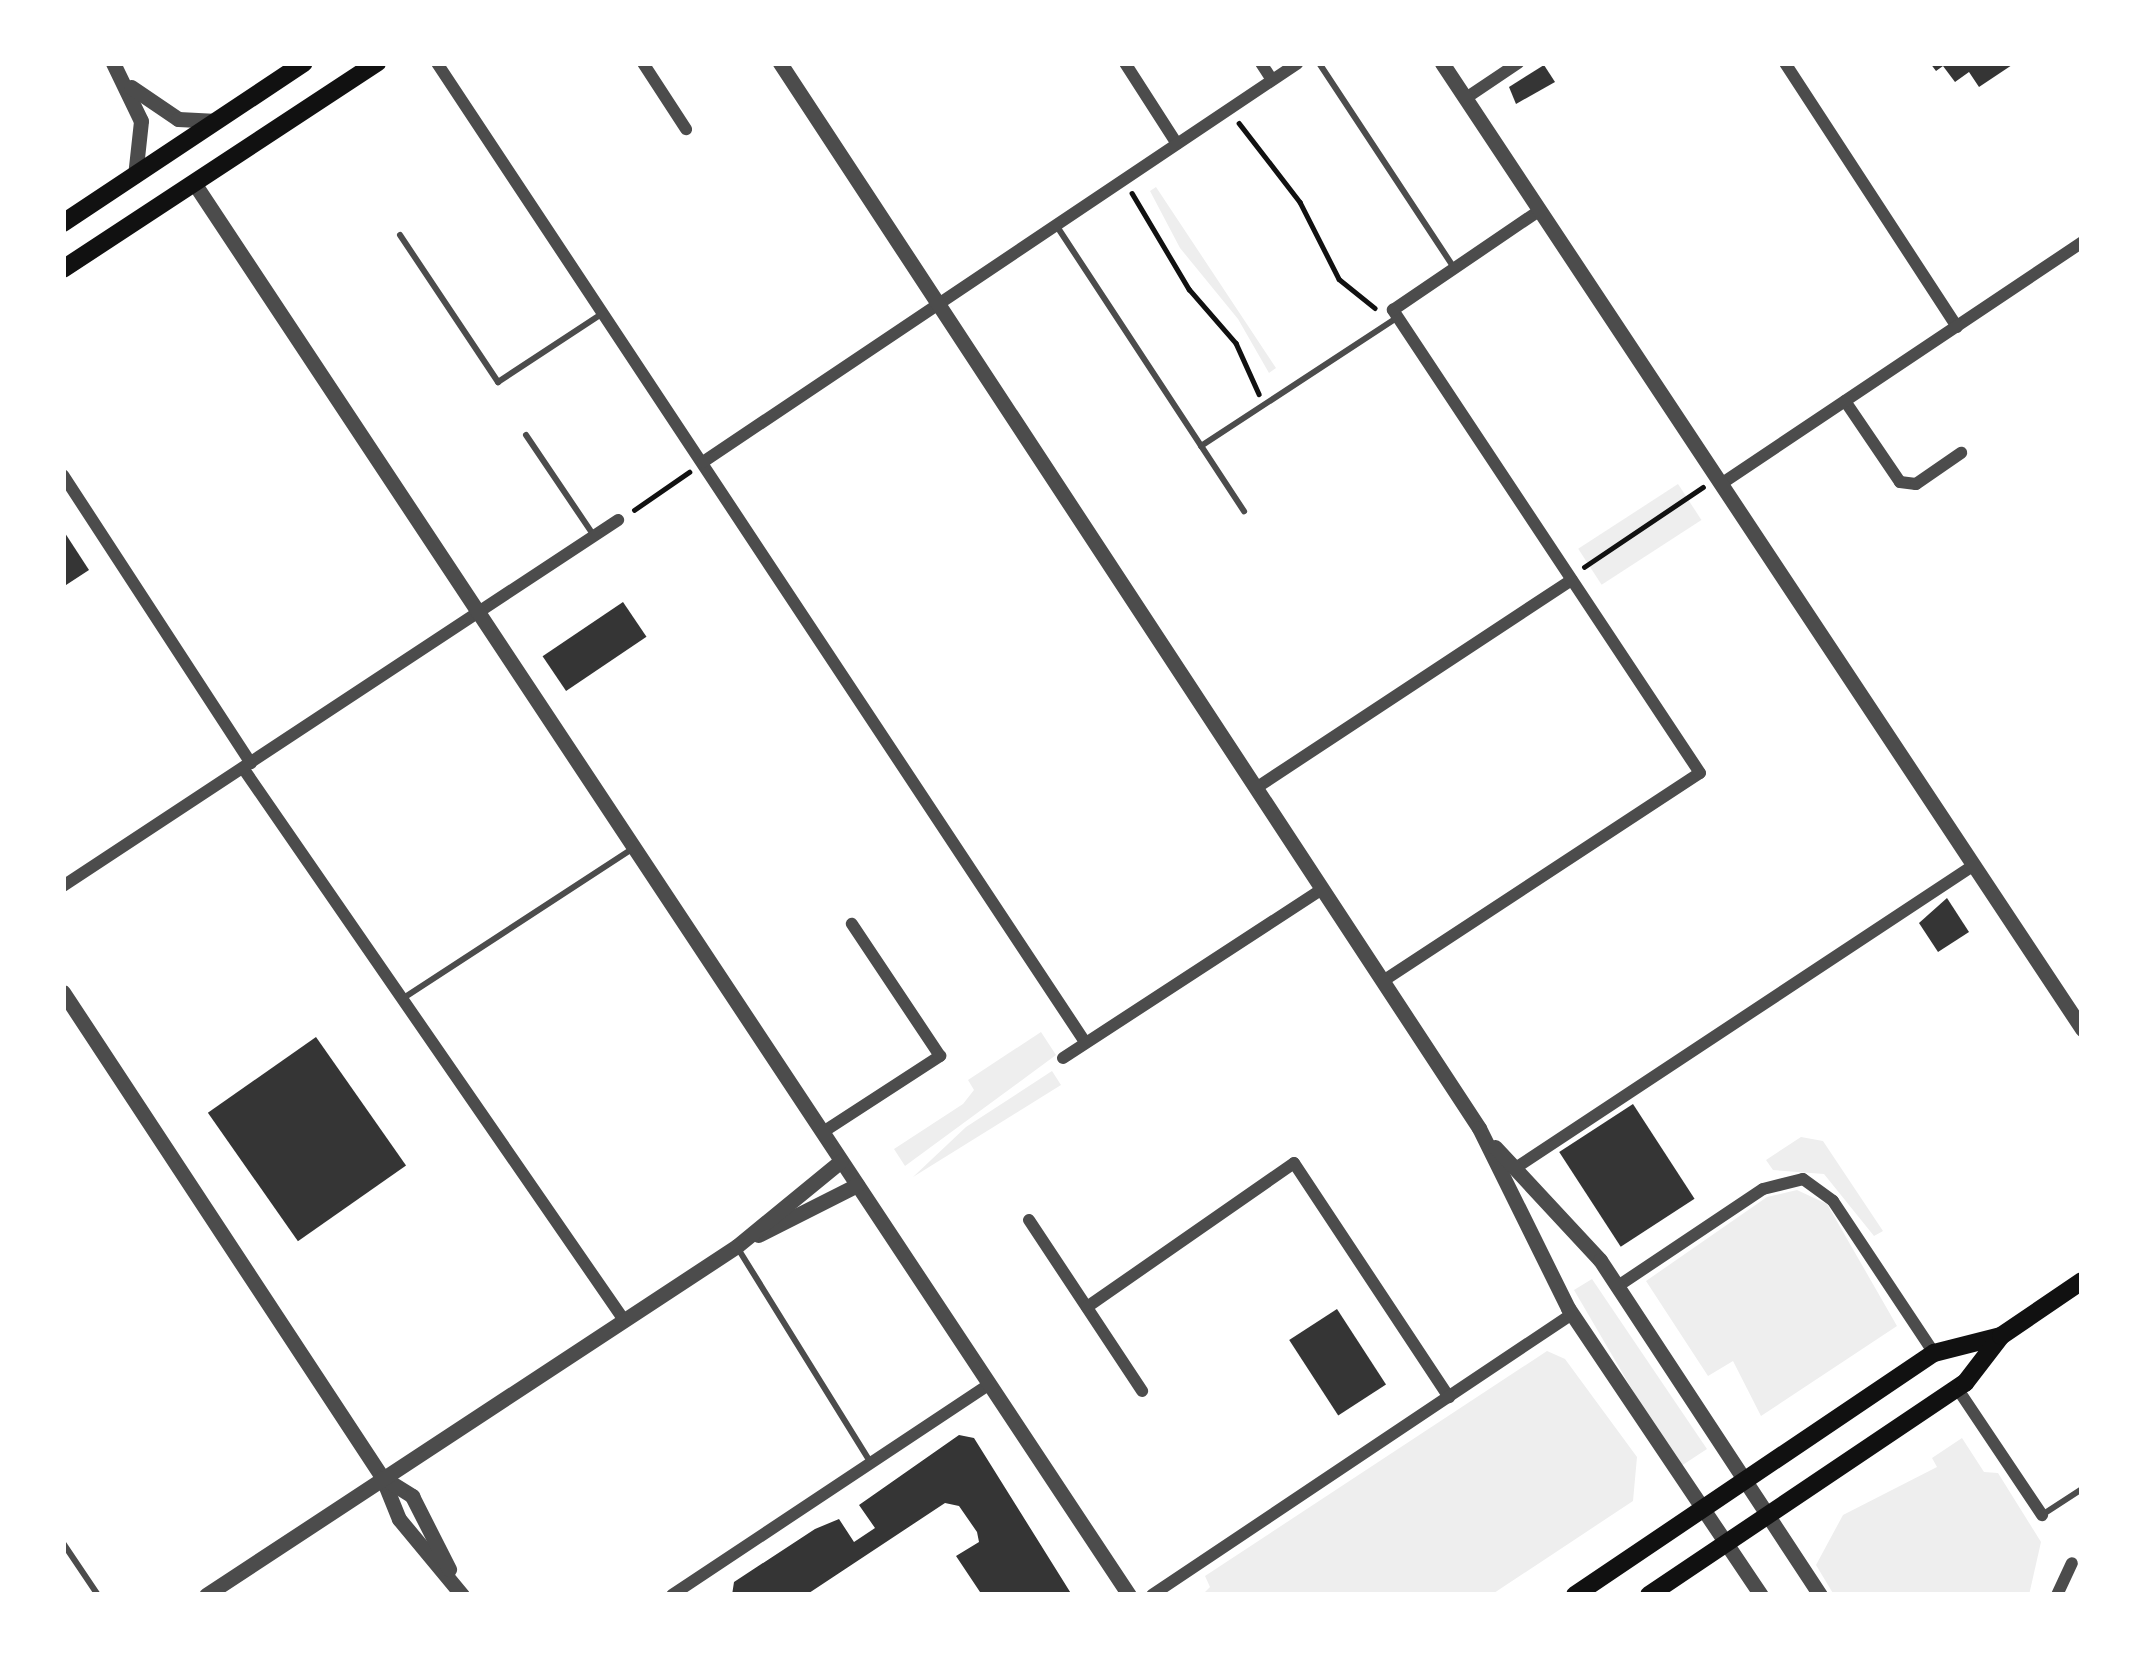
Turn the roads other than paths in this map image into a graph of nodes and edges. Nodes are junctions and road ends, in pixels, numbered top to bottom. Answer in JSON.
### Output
{"nodes":[{"id":1,"x":113,"y":63,"type":"edge"},
{"id":2,"x":304,"y":63,"type":"edge"},
{"id":3,"x":377,"y":63,"type":"edge"},
{"id":4,"x":437,"y":63,"type":"edge"},
{"id":5,"x":644,"y":63,"type":"edge"},
{"id":6,"x":780,"y":63,"type":"edge"},
{"id":7,"x":1125,"y":63,"type":"edge"},
{"id":8,"x":1261,"y":63,"type":"edge"},
{"id":9,"x":1298,"y":63,"type":"edge"},
{"id":10,"x":1319,"y":63,"type":"edge"},
{"id":11,"x":1442,"y":63,"type":"edge"},
{"id":12,"x":1518,"y":63,"type":"edge"},
{"id":13,"x":1785,"y":63,"type":"edge"},
{"id":14,"x":1273,"y":80,"type":"junction"},
{"id":15,"x":128,"y":86,"type":"junction"},
{"id":16,"x":1466,"y":98,"type":"junction"},
{"id":17,"x":217,"y":121,"type":"junction"},
{"id":18,"x":686,"y":130,"type":"dead end"},
{"id":19,"x":1177,"y":144,"type":"junction"},
{"id":20,"x":134,"y":176,"type":"junction"},
{"id":21,"x":194,"y":183,"type":"junction"},
{"id":22,"x":1540,"y":210,"type":"junction"},
{"id":23,"x":63,"y":224,"type":"edge"},
{"id":24,"x":1056,"y":226,"type":"junction"},
{"id":25,"x":400,"y":235,"type":"dead end"},
{"id":26,"x":2082,"y":242,"type":"edge"},
{"id":27,"x":1454,"y":268,"type":"junction"},
{"id":28,"x":63,"y":269,"type":"edge"},
{"id":29,"x":940,"y":306,"type":"junction"},
{"id":30,"x":604,"y":313,"type":"junction"},
{"id":31,"x":1395,"y":314,"type":"junction"},
{"id":32,"x":1957,"y":327,"type":"junction"},
{"id":33,"x":1845,"y":401,"type":"junction"},
{"id":34,"x":526,"y":435,"type":"dead end"},
{"id":35,"x":1201,"y":446,"type":"junction"},
{"id":36,"x":1961,"y":453,"type":"dead end"},
{"id":37,"x":703,"y":462,"type":"junction"},
{"id":38,"x":63,"y":475,"type":"edge"},
{"id":39,"x":1713,"y":486,"type":"junction"},
{"id":40,"x":1244,"y":511,"type":"dead end"},
{"id":41,"x":618,"y":520,"type":"road end"},
{"id":42,"x":594,"y":536,"type":"junction"},
{"id":43,"x":1572,"y":580,"type":"junction"},
{"id":44,"x":478,"y":612,"type":"junction"},
{"id":45,"x":247,"y":765,"type":"junction"},
{"id":46,"x":1256,"y":788,"type":"junction"},
{"id":47,"x":634,"y":848,"type":"junction"},
{"id":48,"x":1974,"y":866,"type":"junction"},
{"id":49,"x":63,"y":886,"type":"edge"},
{"id":50,"x":1322,"y":889,"type":"junction"},
{"id":51,"x":852,"y":924,"type":"dead end"},
{"id":52,"x":1383,"y":981,"type":"junction"},
{"id":53,"x":63,"y":992,"type":"edge"},
{"id":54,"x":399,"y":1001,"type":"junction"},
{"id":55,"x":2082,"y":1029,"type":"edge"},
{"id":56,"x":1085,"y":1042,"type":"junction"},
{"id":57,"x":1063,"y":1058,"type":"dead end"},
{"id":58,"x":1479,"y":1128,"type":"junction"},
{"id":59,"x":823,"y":1132,"type":"junction"},
{"id":60,"x":842,"y":1161,"type":"junction"},
{"id":61,"x":1514,"y":1168,"type":"junction"},
{"id":62,"x":857,"y":1185,"type":"junction"},
{"id":63,"x":1029,"y":1220,"type":"dead end"},
{"id":64,"x":736,"y":1246,"type":"junction"},
{"id":65,"x":2082,"y":1281,"type":"edge"},
{"id":66,"x":1618,"y":1286,"type":"junction"},
{"id":67,"x":1087,"y":1307,"type":"junction"},
{"id":68,"x":1572,"y":1314,"type":"junction"},
{"id":69,"x":624,"y":1320,"type":"junction"},
{"id":70,"x":2001,"y":1336,"type":"junction"},
{"id":71,"x":1934,"y":1353,"type":"junction"},
{"id":72,"x":989,"y":1384,"type":"junction"},
{"id":73,"x":1958,"y":1388,"type":"junction"},
{"id":74,"x":1142,"y":1391,"type":"dead end"},
{"id":75,"x":1449,"y":1396,"type":"junction"},
{"id":76,"x":871,"y":1462,"type":"junction"},
{"id":77,"x":382,"y":1478,"type":"junction"},
{"id":78,"x":1747,"y":1479,"type":"junction"},
{"id":79,"x":2082,"y":1489,"type":"edge"},
{"id":80,"x":1700,"y":1510,"type":"junction"},
{"id":81,"x":1772,"y":1515,"type":"junction"},
{"id":82,"x":2042,"y":1515,"type":"joint"},
{"id":83,"x":63,"y":1543,"type":"edge"},
{"id":84,"x":1725,"y":1547,"type":"junction"},
{"id":85,"x":2072,"y":1563,"type":"dead end"},
{"id":86,"x":98,"y":1595,"type":"edge"},
{"id":87,"x":206,"y":1595,"type":"edge"},
{"id":88,"x":462,"y":1595,"type":"edge"},
{"id":89,"x":672,"y":1595,"type":"edge"},
{"id":90,"x":1129,"y":1595,"type":"edge"},
{"id":91,"x":1152,"y":1595,"type":"edge"},
{"id":92,"x":1575,"y":1595,"type":"edge"},
{"id":93,"x":1649,"y":1595,"type":"edge"},
{"id":94,"x":1761,"y":1595,"type":"edge"},
{"id":95,"x":1820,"y":1595,"type":"edge"},
{"id":96,"x":2057,"y":1595,"type":"edge"}],
"edges":[{"from":1,"to":15,"type":"street"},
{"from":2,"to":17,"type":"main road"},
{"from":3,"to":21,"type":"main road"},
{"from":4,"to":30,"type":"street"},
{"from":5,"to":18,"type":"street"},
{"from":6,"to":29,"type":"street"},
{"from":7,"to":19,"type":"street"},
{"from":8,"to":14,"type":"street"},
{"from":9,"to":14,"type":"street"},
{"from":10,"to":27,"type":"lane"},
{"from":11,"to":16,"type":"street"},
{"from":12,"to":16,"type":"street"},
{"from":13,"to":32,"type":"street"},
{"from":14,"to":19,"type":"street"},
{"from":15,"to":17,"type":"street"},
{"from":15,"to":20,"type":"street"},
{"from":16,"to":22,"type":"street"},
{"from":17,"to":20,"type":"main road"},
{"from":19,"to":24,"type":"street"},
{"from":20,"to":23,"type":"main road"},
{"from":21,"to":28,"type":"main road"},
{"from":21,"to":44,"type":"street"},
{"from":22,"to":27,"type":"street"},
{"from":22,"to":39,"type":"street"},
{"from":24,"to":29,"type":"street"},
{"from":24,"to":35,"type":"lane"},
{"from":25,"to":30,"type":"lane"},
{"from":26,"to":32,"type":"street"},
{"from":27,"to":31,"type":"street"},
{"from":29,"to":37,"type":"street"},
{"from":29,"to":46,"type":"street"},
{"from":30,"to":37,"type":"street"},
{"from":31,"to":35,"type":"lane"},
{"from":31,"to":43,"type":"street"},
{"from":32,"to":33,"type":"street"},
{"from":33,"to":36,"type":"street"},
{"from":33,"to":39,"type":"street"},
{"from":34,"to":42,"type":"lane"},
{"from":35,"to":40,"type":"lane"},
{"from":37,"to":56,"type":"street"},
{"from":38,"to":45,"type":"street"},
{"from":39,"to":48,"type":"street"},
{"from":41,"to":42,"type":"street"},
{"from":42,"to":44,"type":"street"},
{"from":43,"to":46,"type":"street"},
{"from":43,"to":52,"type":"street"},
{"from":44,"to":45,"type":"street"},
{"from":44,"to":47,"type":"street"},
{"from":45,"to":49,"type":"street"},
{"from":45,"to":54,"type":"street"},
{"from":46,"to":50,"type":"street"},
{"from":47,"to":54,"type":"lane"},
{"from":47,"to":59,"type":"street"},
{"from":48,"to":55,"type":"street"},
{"from":48,"to":61,"type":"street"},
{"from":50,"to":52,"type":"street"},
{"from":50,"to":56,"type":"street"},
{"from":51,"to":59,"type":"street"},
{"from":52,"to":58,"type":"street"},
{"from":53,"to":77,"type":"street"},
{"from":54,"to":69,"type":"street"},
{"from":56,"to":57,"type":"street"},
{"from":58,"to":61,"type":"street"},
{"from":58,"to":68,"type":"street"},
{"from":59,"to":60,"type":"street"},
{"from":60,"to":62,"type":"street"},
{"from":60,"to":64,"type":"street"},
{"from":61,"to":66,"type":"street"},
{"from":62,"to":64,"type":"street"},
{"from":62,"to":72,"type":"street"},
{"from":63,"to":67,"type":"street"},
{"from":64,"to":69,"type":"street"},
{"from":64,"to":76,"type":"lane"},
{"from":65,"to":70,"type":"main road"},
{"from":66,"to":71,"type":"street"},
{"from":66,"to":78,"type":"street"},
{"from":67,"to":74,"type":"street"},
{"from":67,"to":75,"type":"street"},
{"from":68,"to":75,"type":"street"},
{"from":68,"to":80,"type":"street"},
{"from":69,"to":77,"type":"street"},
{"from":70,"to":71,"type":"main road"},
{"from":70,"to":73,"type":"main road"},
{"from":71,"to":78,"type":"main road"},
{"from":72,"to":76,"type":"street"},
{"from":72,"to":90,"type":"street"},
{"from":73,"to":81,"type":"main road"},
{"from":73,"to":82,"type":"street"},
{"from":75,"to":91,"type":"street"},
{"from":76,"to":89,"type":"street"},
{"from":77,"to":87,"type":"street"},
{"from":77,"to":88,"type":"street"},
{"from":78,"to":80,"type":"main road"},
{"from":78,"to":81,"type":"street"},
{"from":79,"to":82,"type":"lane"},
{"from":80,"to":84,"type":"street"},
{"from":80,"to":92,"type":"main road"},
{"from":81,"to":84,"type":"main road"},
{"from":81,"to":95,"type":"street"},
{"from":83,"to":86,"type":"lane"},
{"from":84,"to":93,"type":"main road"},
{"from":84,"to":94,"type":"street"},
{"from":85,"to":96,"type":"street"}]}
